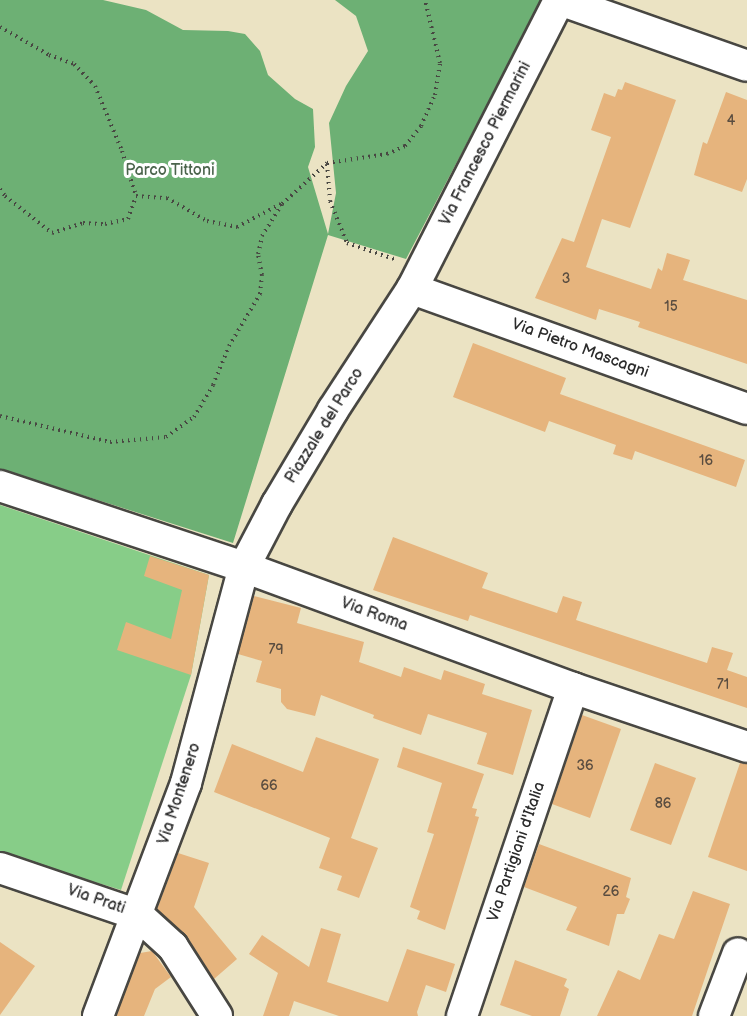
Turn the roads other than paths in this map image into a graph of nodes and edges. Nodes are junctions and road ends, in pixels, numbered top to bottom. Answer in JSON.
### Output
{"nodes":[{"id":1,"x":560,"y":0,"type":"edge"},
{"id":2,"x":747,"y":66,"type":"edge"},
{"id":3,"x":408,"y":275,"type":"junction"},
{"id":4,"x":747,"y":409,"type":"edge"},
{"id":5,"x":0,"y":486,"type":"edge"},
{"id":6,"x":243,"y":567,"type":"junction"},
{"id":7,"x":573,"y":688,"type":"junction"},
{"id":8,"x":747,"y":747,"type":"edge"},
{"id":9,"x":0,"y":868,"type":"edge"},
{"id":10,"x":138,"y":915,"type":"junction"},
{"id":11,"x":738,"y":953,"type":"dead end"},
{"id":12,"x":98,"y":1016,"type":"edge"},
{"id":13,"x":217,"y":1016,"type":"edge"},
{"id":14,"x":462,"y":1016,"type":"edge"},
{"id":15,"x":714,"y":1016,"type":"edge"}],
"edges":[{"from":1,"to":2,"type":"street"},
{"from":1,"to":3,"type":"street","name":"Via Francesco Piermarini"},
{"from":3,"to":4,"type":"street","name":"Via Pietro Mascagni"},
{"from":3,"to":6,"type":"street","name":"Piazzale del Parco"},
{"from":5,"to":6,"type":"street","name":"Via Roma"},
{"from":6,"to":7,"type":"street","name":"Via Roma"},
{"from":6,"to":10,"type":"street","name":"Via Montenero"},
{"from":7,"to":8,"type":"street","name":"Via Roma"},
{"from":7,"to":14,"type":"street","name":"Via Partigiani d'Italia"},
{"from":9,"to":10,"type":"street","name":"Via Prati"},
{"from":10,"to":12,"type":"street","name":"Via Montenero"},
{"from":10,"to":13,"type":"street","name":"Via Prati"},
{"from":11,"to":15,"type":"street"}]}
